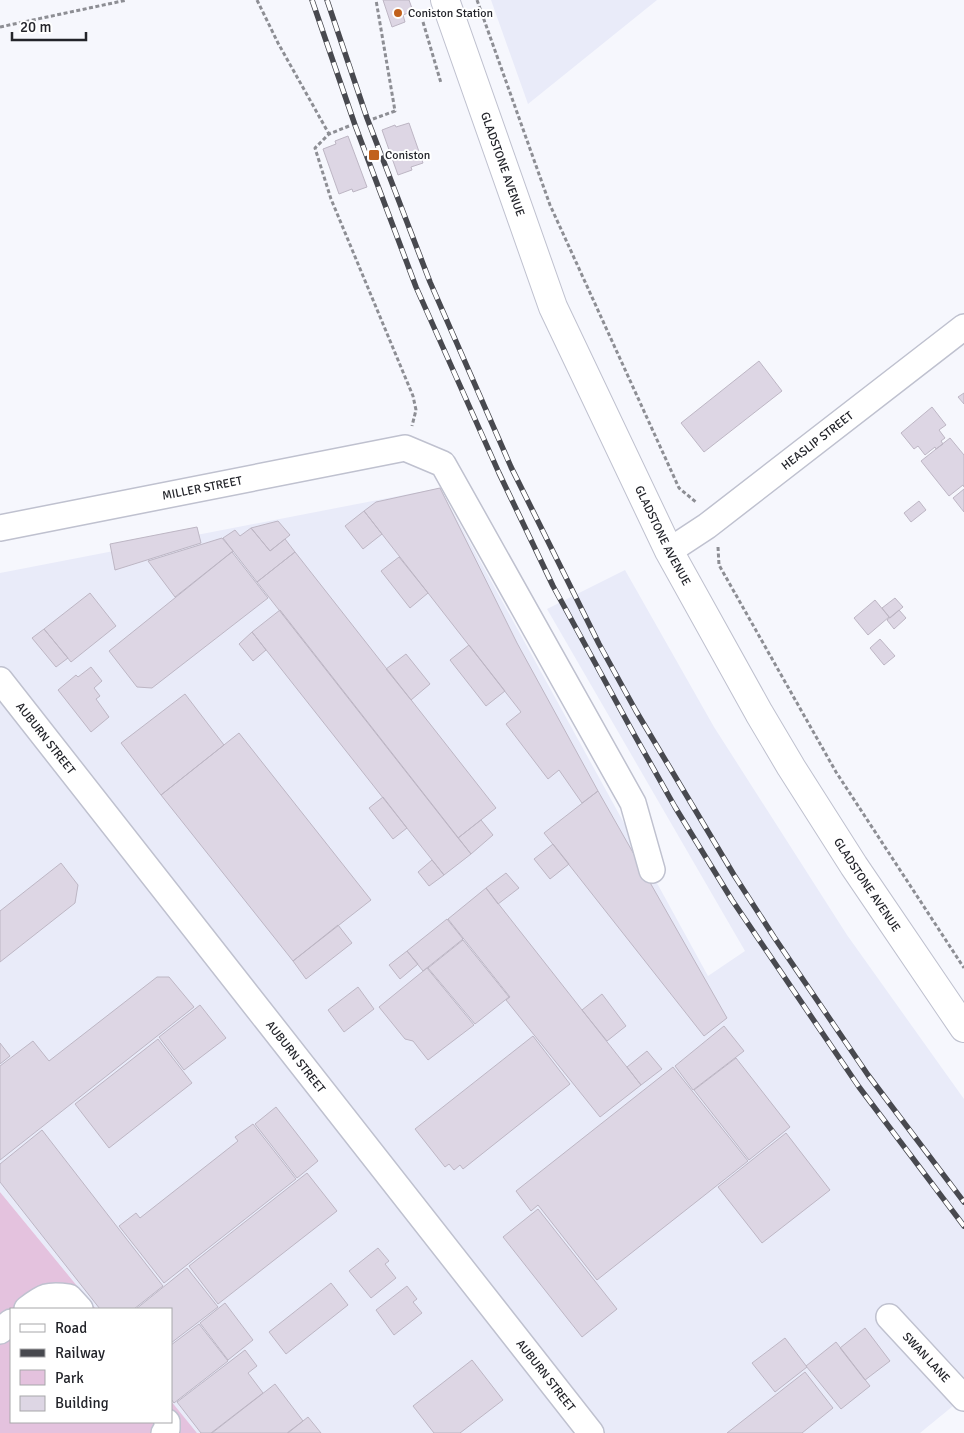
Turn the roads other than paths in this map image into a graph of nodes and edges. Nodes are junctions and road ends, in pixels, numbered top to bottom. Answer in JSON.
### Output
{"nodes":[{"id":1,"x":445,"y":0,"type":"edge"},
{"id":2,"x":964,"y":327,"type":"edge"},
{"id":3,"x":0,"y":528,"type":"edge"},
{"id":4,"x":669,"y":551,"type":"junction"},
{"id":5,"x":0,"y":680,"type":"edge"},
{"id":6,"x":652,"y":870,"type":"dead end"},
{"id":7,"x":964,"y":1028,"type":"edge"},
{"id":8,"x":28,"y":1308,"type":"edge"},
{"id":9,"x":79,"y":1308,"type":"edge"},
{"id":10,"x":889,"y":1317,"type":"dead end"},
{"id":11,"x":10,"y":1323,"type":"edge"},
{"id":12,"x":0,"y":1331,"type":"edge"},
{"id":13,"x":964,"y":1398,"type":"edge"},
{"id":14,"x":591,"y":1433,"type":"edge"}],
"edges":[{"from":1,"to":4,"type":"main road","name":"GLADSTONE AVENUE"},
{"from":2,"to":4,"type":"street","name":"HEASLIP STREET"},
{"from":3,"to":6,"type":"street","name":"MILLER STREET"},
{"from":4,"to":7,"type":"main road","name":"GLADSTONE AVENUE"},
{"from":5,"to":14,"type":"street","name":"AUBURN STREET"},
{"from":8,"to":9,"type":"street"},
{"from":10,"to":13,"type":"street","name":"SWAN LANE"},
{"from":11,"to":12,"type":"street"}]}
